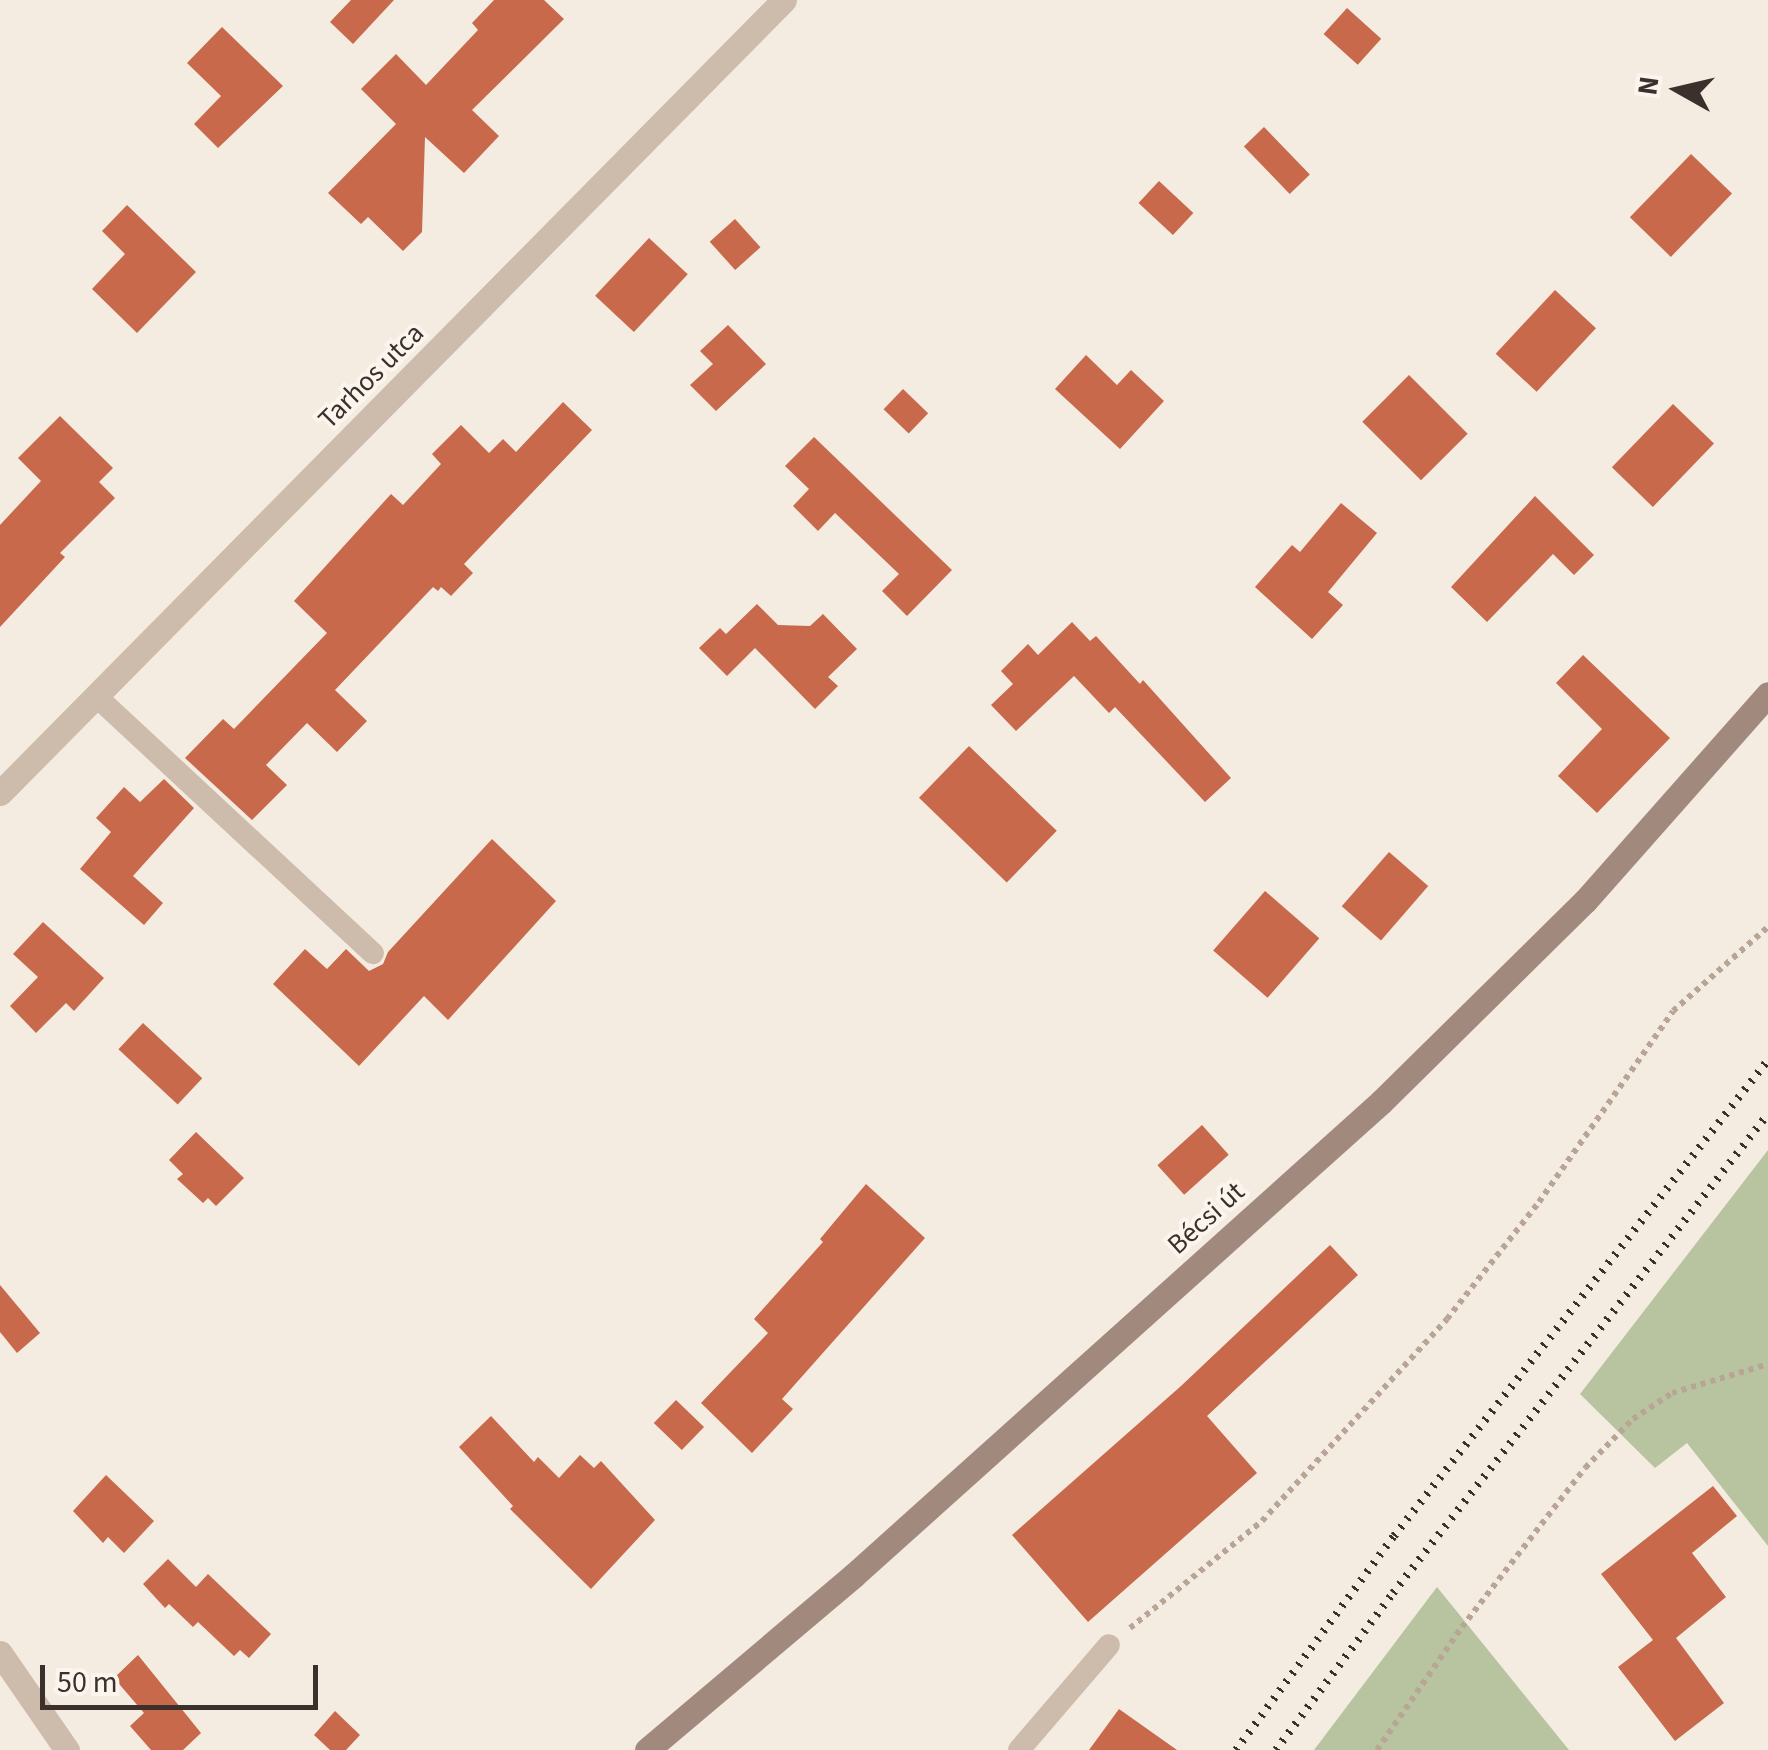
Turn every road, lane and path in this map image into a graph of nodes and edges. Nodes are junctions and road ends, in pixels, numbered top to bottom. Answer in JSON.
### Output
{"nodes":[{"id":1,"x":784,"y":0,"type":"edge"},
{"id":2,"x":1768,"y":694,"type":"edge"},
{"id":3,"x":96,"y":696,"type":"junction"},
{"id":4,"x":0,"y":793,"type":"edge"},
{"id":5,"x":1768,"y":926,"type":"edge"},
{"id":6,"x":373,"y":953,"type":"dead end"},
{"id":7,"x":1768,"y":1364,"type":"edge"},
{"id":8,"x":1109,"y":1645,"type":"joint"},
{"id":9,"x":0,"y":1654,"type":"edge"},
{"id":10,"x":66,"y":1750,"type":"edge"},
{"id":11,"x":647,"y":1750,"type":"edge"},
{"id":12,"x":1018,"y":1750,"type":"edge"},
{"id":13,"x":1377,"y":1750,"type":"edge"}],
"edges":[{"from":1,"to":3,"type":"street","name":"Tarhos utca"},
{"from":2,"to":11,"type":"street","name":"Bécsi út"},
{"from":3,"to":4,"type":"street","name":"Tarhos utca"},
{"from":3,"to":6,"type":"lane"},
{"from":5,"to":8,"type":"path"},
{"from":7,"to":13,"type":"path"},
{"from":8,"to":12,"type":"lane"},
{"from":9,"to":10,"type":"street"}]}
